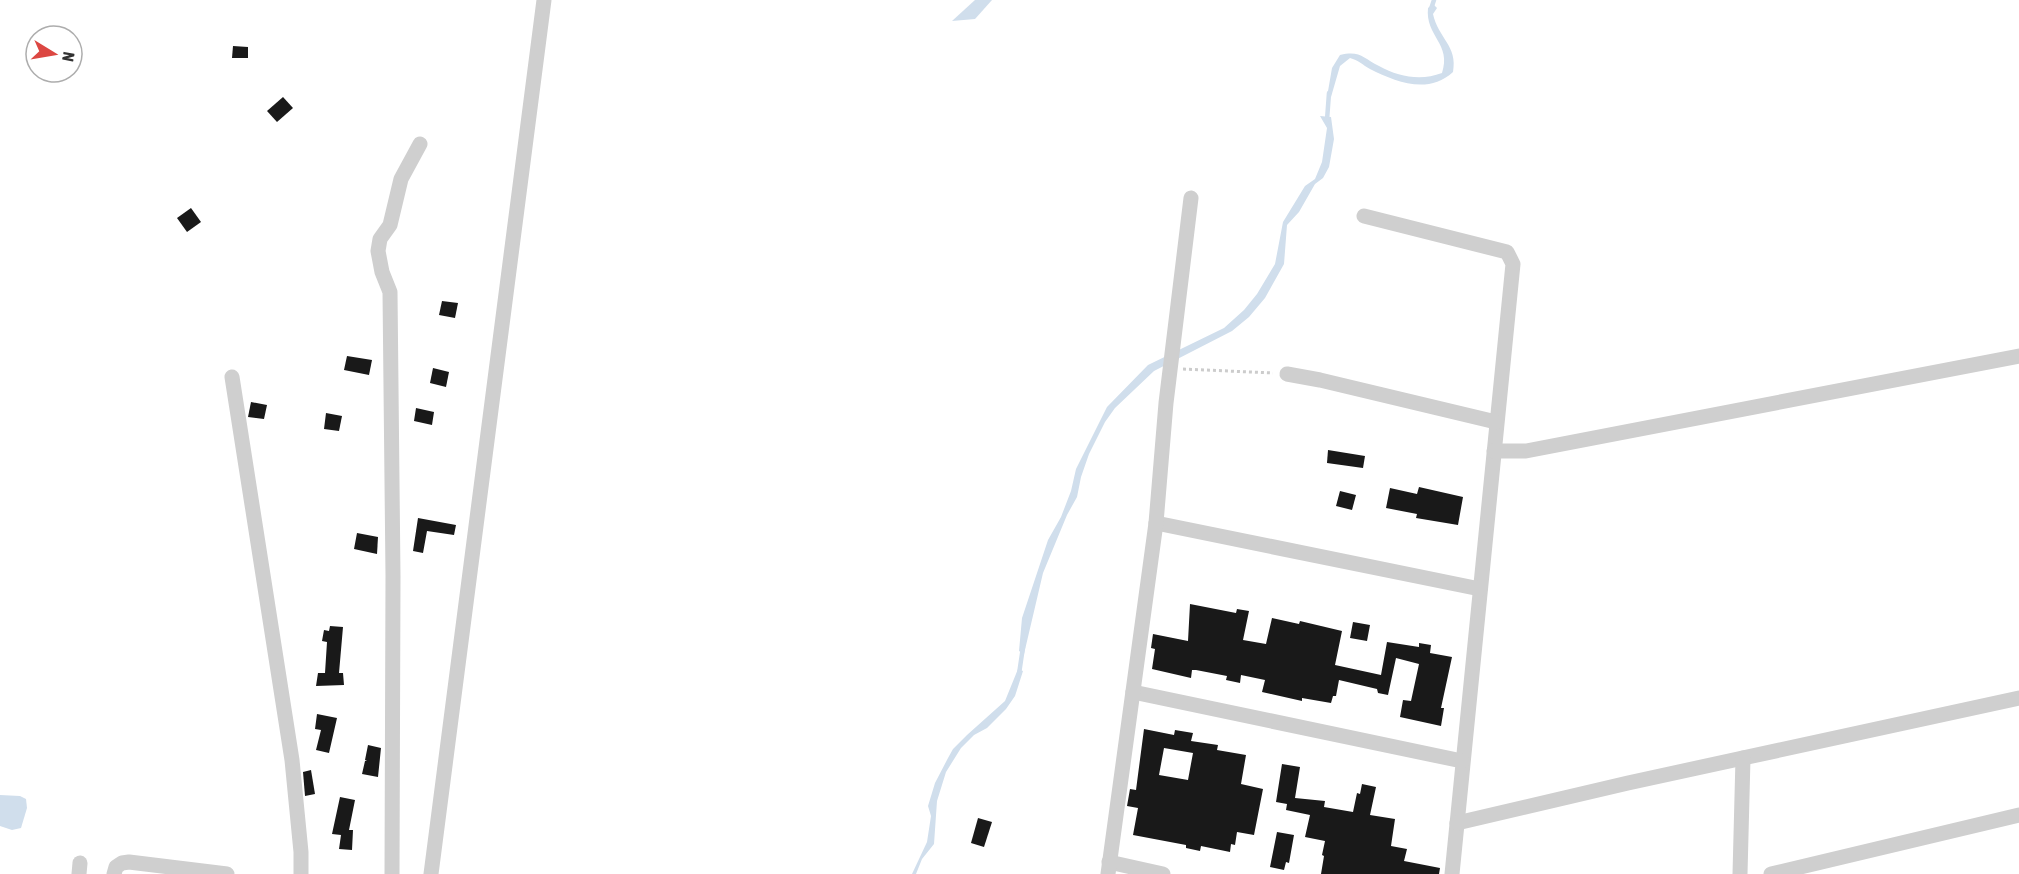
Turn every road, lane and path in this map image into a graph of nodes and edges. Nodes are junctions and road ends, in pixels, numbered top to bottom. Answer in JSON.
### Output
{"nodes":[{"id":1,"x":544,"y":0,"type":"edge"},
{"id":2,"x":420,"y":144,"type":"dead end"},
{"id":3,"x":1191,"y":198,"type":"dead end"},
{"id":4,"x":1364,"y":216,"type":"dead end"},
{"id":5,"x":2019,"y":356,"type":"edge"},
{"id":6,"x":1171,"y":369,"type":"junction"},
{"id":7,"x":1287,"y":374,"type":"joint"},
{"id":8,"x":232,"y":377,"type":"dead end"},
{"id":9,"x":1496,"y":422,"type":"junction"},
{"id":10,"x":1494,"y":451,"type":"junction"},
{"id":11,"x":1156,"y":523,"type":"junction"},
{"id":12,"x":1480,"y":589,"type":"junction"},
{"id":13,"x":1133,"y":692,"type":"junction"},
{"id":14,"x":2019,"y":698,"type":"edge"},
{"id":15,"x":1743,"y":758,"type":"junction"},
{"id":16,"x":1462,"y":761,"type":"junction"},
{"id":17,"x":2019,"y":815,"type":"edge"},
{"id":18,"x":1457,"y":823,"type":"junction"},
{"id":19,"x":1108,"y":868,"type":"edge"},
{"id":20,"x":114,"y":874,"type":"edge"},
{"id":21,"x":227,"y":874,"type":"edge"},
{"id":22,"x":301,"y":874,"type":"edge"},
{"id":23,"x":392,"y":874,"type":"edge"},
{"id":24,"x":431,"y":874,"type":"edge"},
{"id":25,"x":1163,"y":874,"type":"edge"},
{"id":26,"x":1452,"y":874,"type":"edge"},
{"id":27,"x":1740,"y":874,"type":"edge"},
{"id":28,"x":1771,"y":874,"type":"edge"}],
"edges":[{"from":1,"to":24,"type":"street"},
{"from":2,"to":23,"type":"street"},
{"from":3,"to":6,"type":"street"},
{"from":4,"to":9,"type":"street"},
{"from":5,"to":10,"type":"street"},
{"from":6,"to":7,"type":"path"},
{"from":6,"to":11,"type":"street"},
{"from":7,"to":9,"type":"street"},
{"from":8,"to":22,"type":"street"},
{"from":9,"to":10,"type":"street"},
{"from":10,"to":12,"type":"street"},
{"from":11,"to":12,"type":"street"},
{"from":11,"to":13,"type":"street"},
{"from":12,"to":16,"type":"street"},
{"from":13,"to":16,"type":"street"},
{"from":13,"to":19,"type":"street"},
{"from":14,"to":15,"type":"street"},
{"from":15,"to":18,"type":"street"},
{"from":15,"to":27,"type":"street"},
{"from":16,"to":18,"type":"street"},
{"from":17,"to":28,"type":"street"},
{"from":18,"to":26,"type":"street"},
{"from":19,"to":25,"type":"street"},
{"from":20,"to":21,"type":"street"}]}
